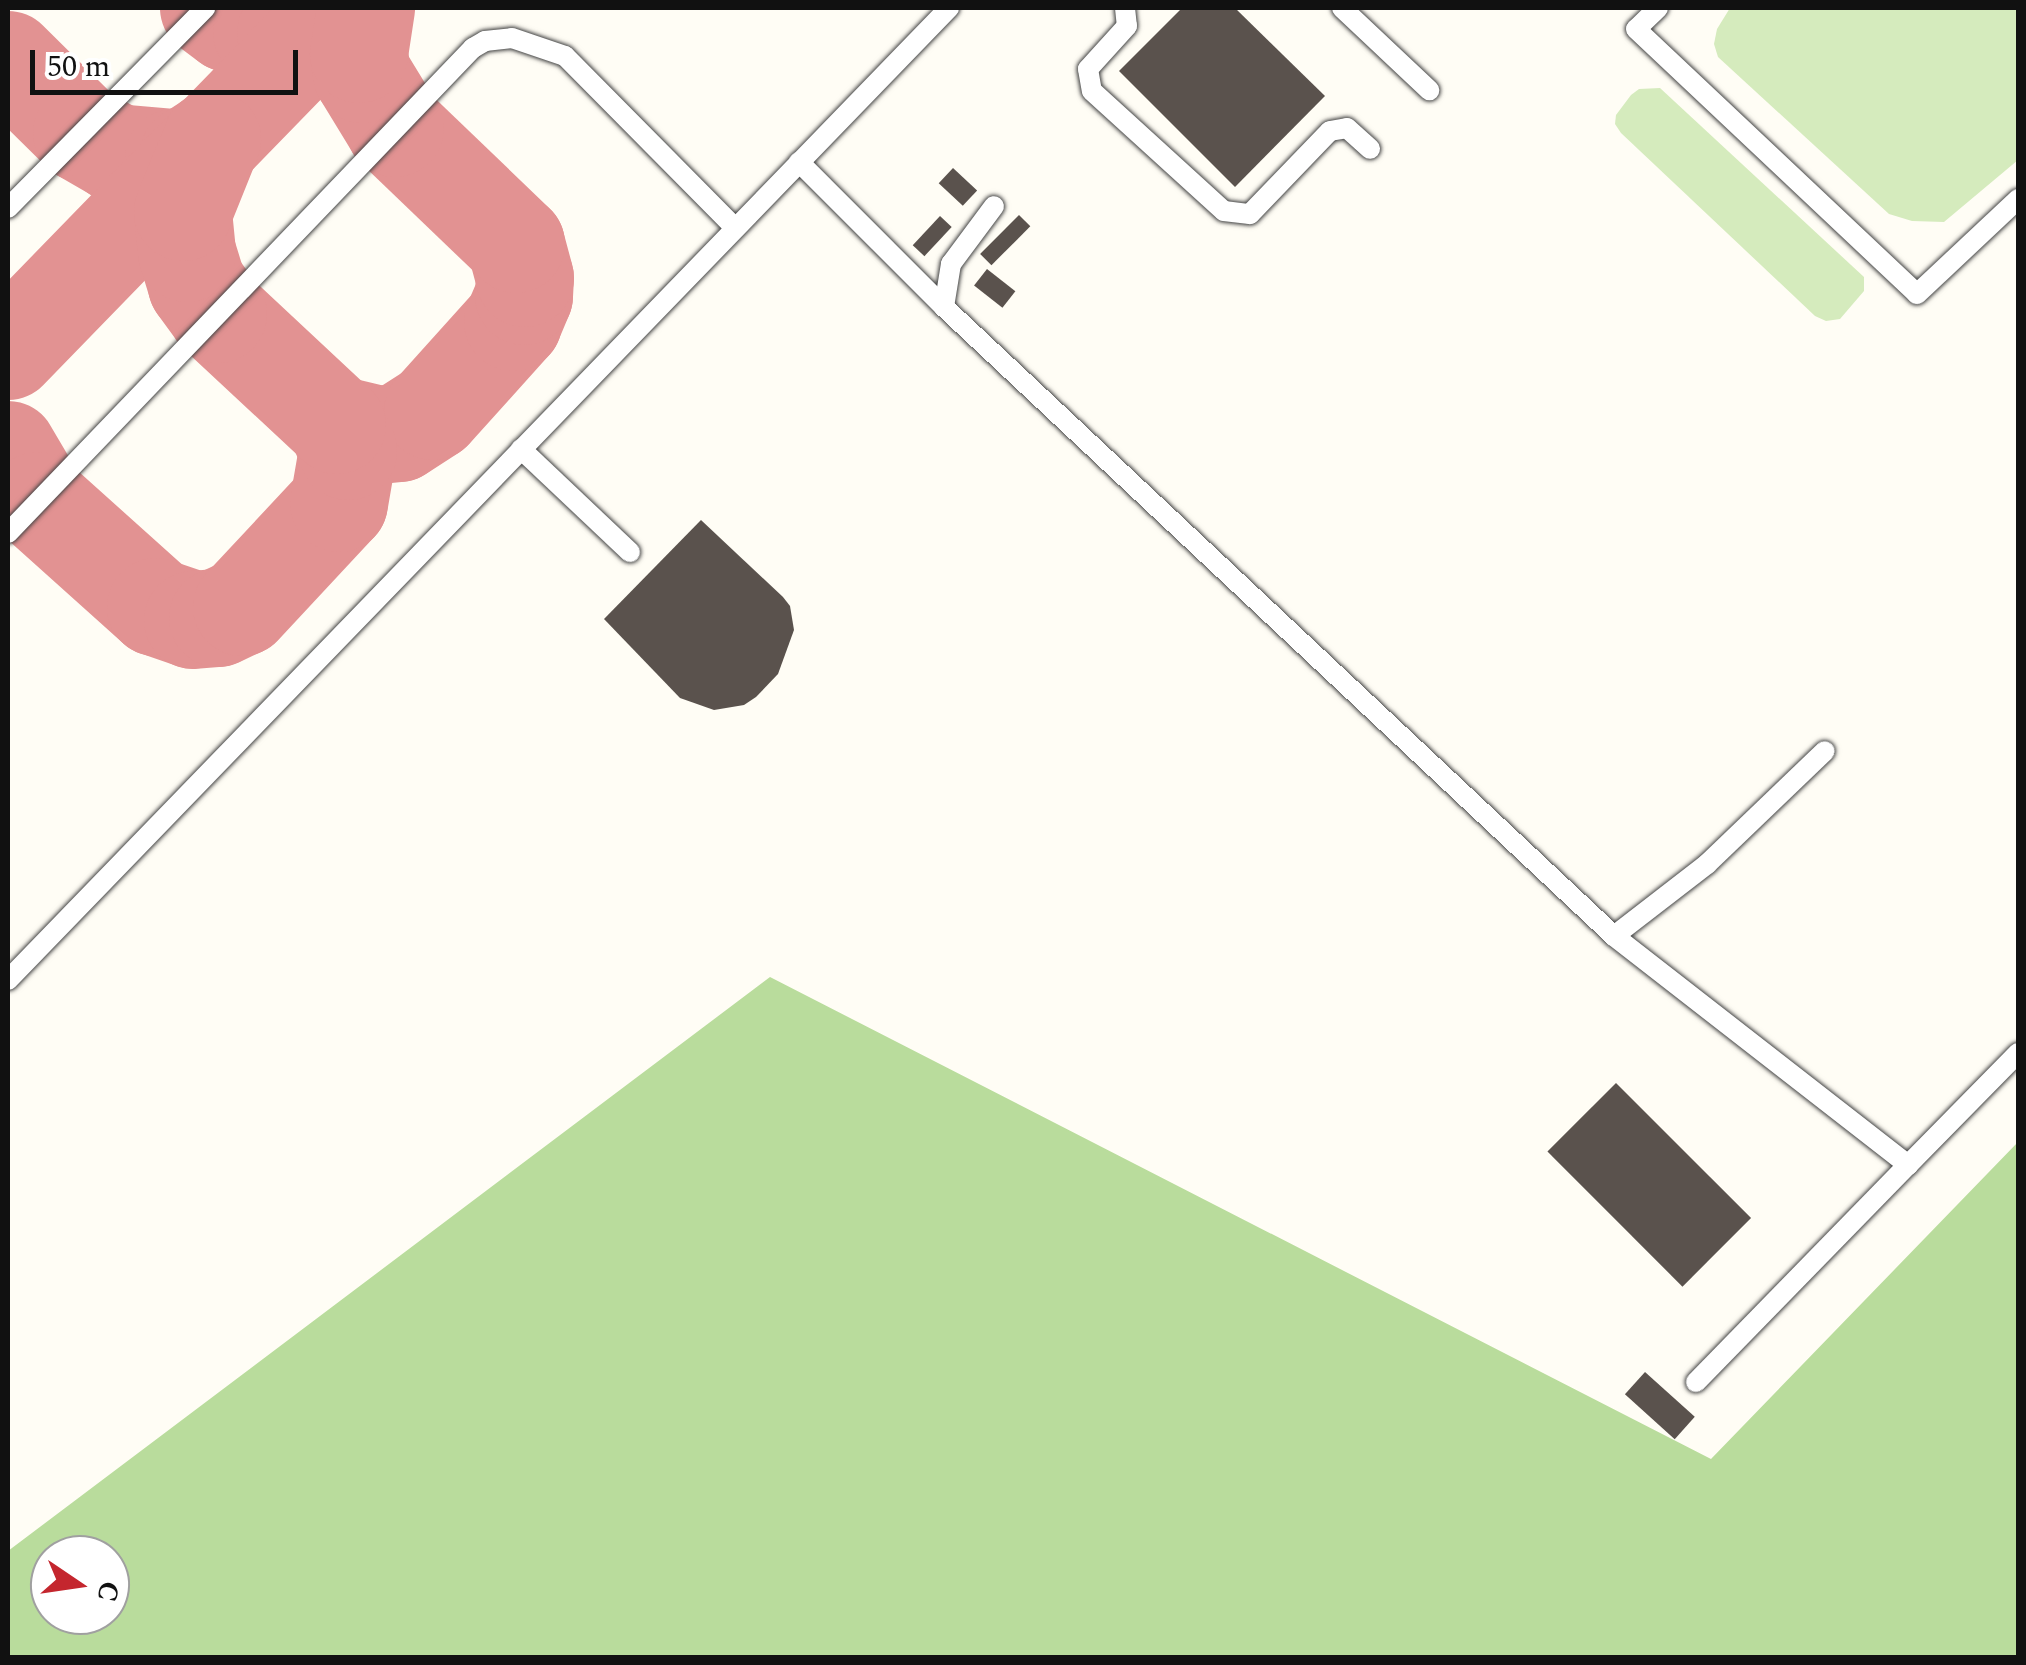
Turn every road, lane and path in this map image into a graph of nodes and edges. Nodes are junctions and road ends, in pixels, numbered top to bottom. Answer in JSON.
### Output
{"nodes":[{"id":1,"x":205,"y":8,"type":"edge"},
{"id":2,"x":949,"y":8,"type":"edge"},
{"id":3,"x":1125,"y":8,"type":"edge"},
{"id":4,"x":1342,"y":8,"type":"edge"},
{"id":5,"x":1658,"y":8,"type":"edge"},
{"id":6,"x":1429,"y":90,"type":"dead end"},
{"id":7,"x":1370,"y":149,"type":"dead end"},
{"id":8,"x":799,"y":162,"type":"junction"},
{"id":9,"x":2018,"y":199,"type":"edge"},
{"id":10,"x":994,"y":206,"type":"dead end"},
{"id":11,"x":8,"y":208,"type":"edge"},
{"id":12,"x":735,"y":228,"type":"junction"},
{"id":13,"x":944,"y":306,"type":"junction"},
{"id":14,"x":521,"y":449,"type":"junction"},
{"id":15,"x":8,"y":533,"type":"edge"},
{"id":16,"x":630,"y":552,"type":"dead end"},
{"id":17,"x":1825,"y":750,"type":"dead end"},
{"id":18,"x":1614,"y":936,"type":"junction"},
{"id":19,"x":8,"y":980,"type":"edge"},
{"id":20,"x":2018,"y":1053,"type":"edge"},
{"id":21,"x":1908,"y":1165,"type":"junction"},
{"id":22,"x":1696,"y":1382,"type":"dead end"}],
"edges":[{"from":1,"to":11,"type":"lane"},
{"from":2,"to":8,"type":"lane"},
{"from":3,"to":7,"type":"lane"},
{"from":4,"to":6,"type":"lane"},
{"from":5,"to":9,"type":"lane"},
{"from":8,"to":12,"type":"lane"},
{"from":8,"to":13,"type":"lane"},
{"from":10,"to":13,"type":"lane"},
{"from":12,"to":14,"type":"lane"},
{"from":12,"to":15,"type":"lane"},
{"from":13,"to":18,"type":"lane"},
{"from":14,"to":16,"type":"lane"},
{"from":14,"to":19,"type":"lane"},
{"from":17,"to":18,"type":"lane"},
{"from":18,"to":21,"type":"lane"},
{"from":20,"to":21,"type":"lane"},
{"from":21,"to":22,"type":"lane"}]}
